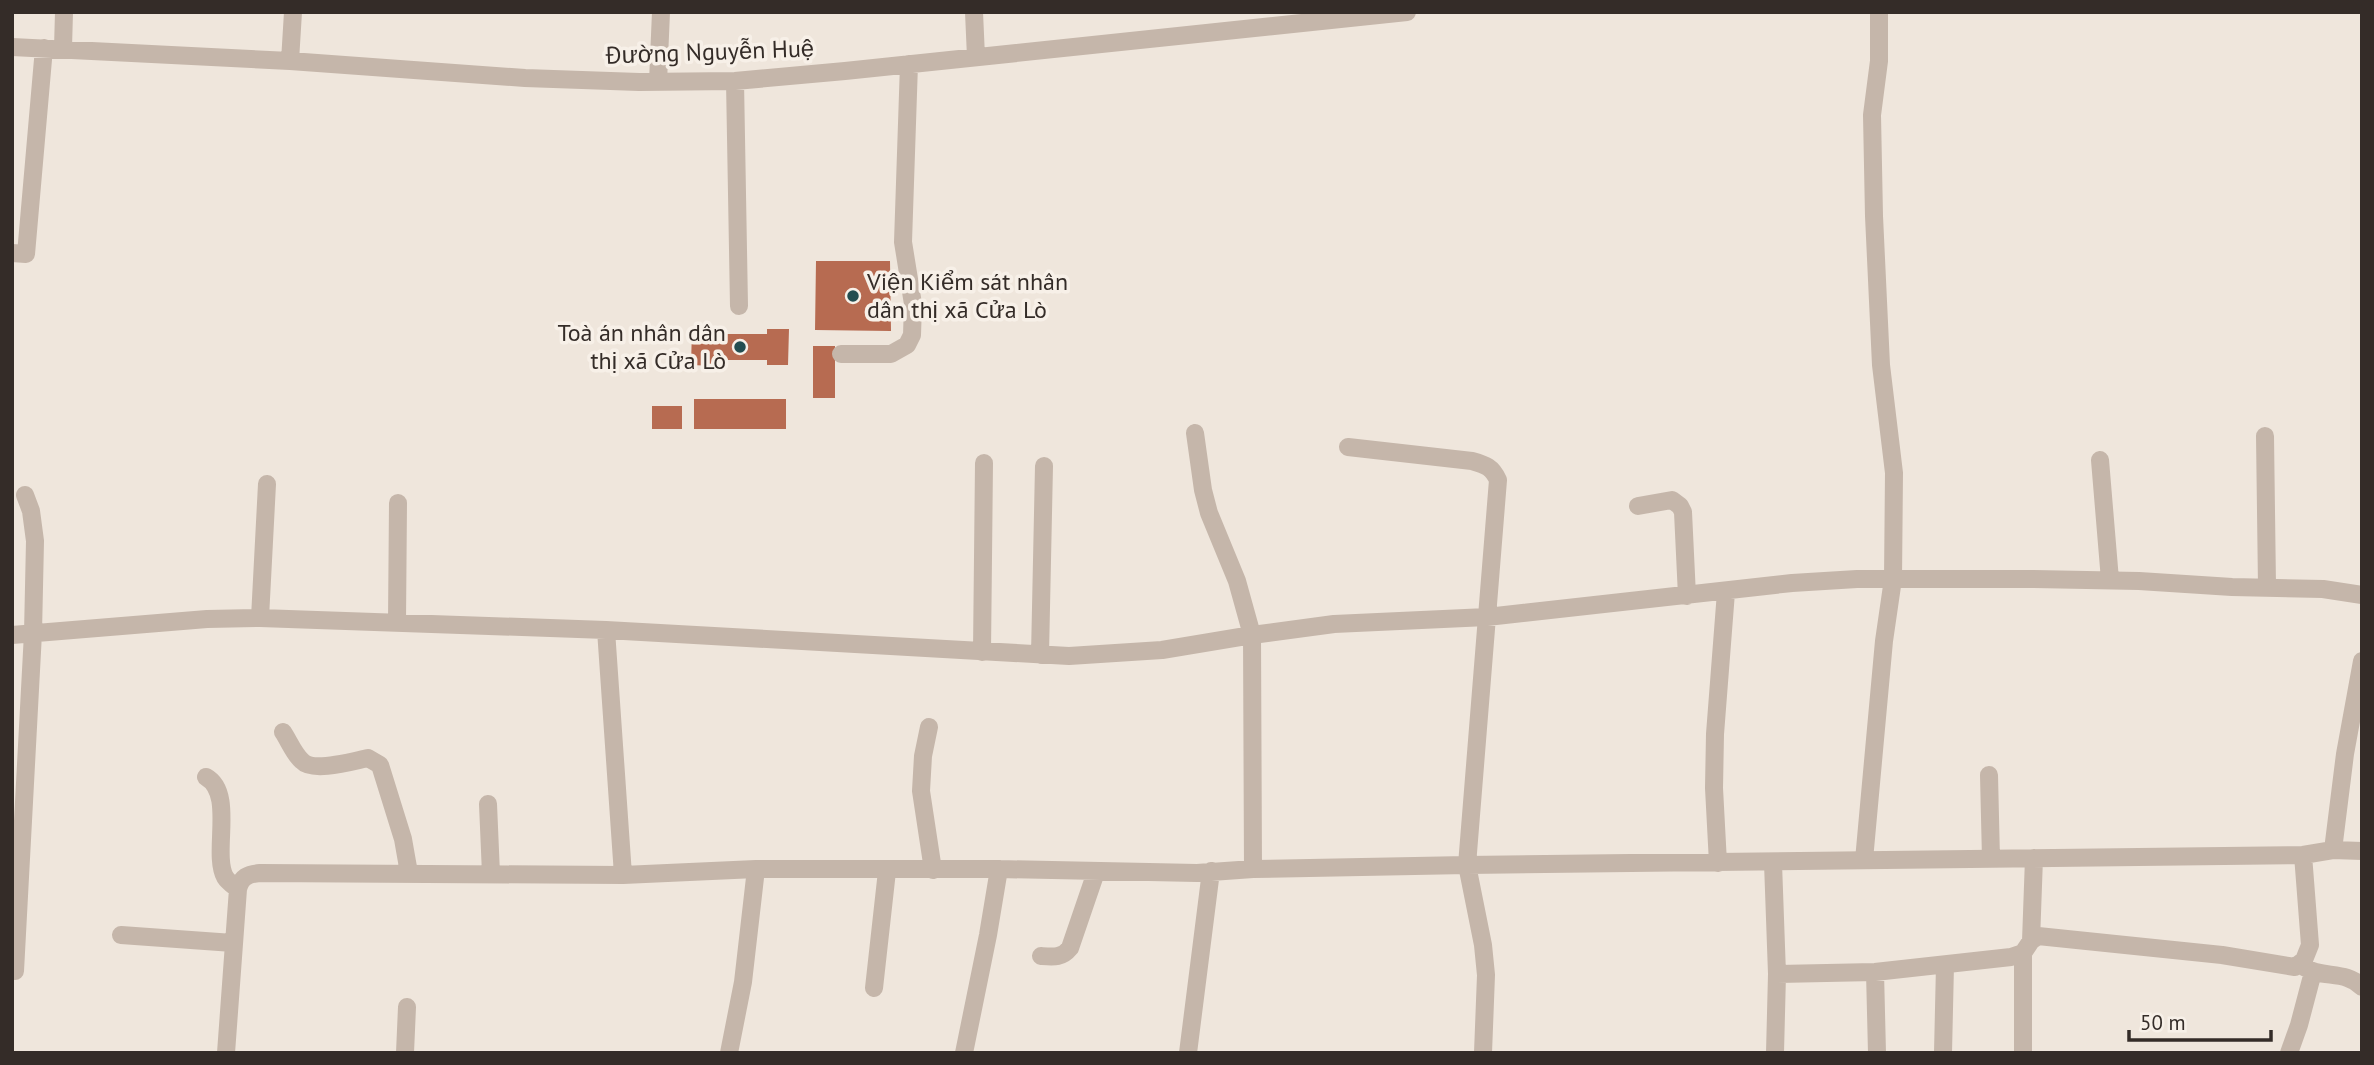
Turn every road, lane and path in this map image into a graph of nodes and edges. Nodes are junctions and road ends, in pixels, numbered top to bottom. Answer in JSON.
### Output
{"nodes":[{"id":1,"x":64,"y":12,"type":"edge"},
{"id":2,"x":293,"y":12,"type":"edge"},
{"id":3,"x":661,"y":12,"type":"edge"},
{"id":4,"x":974,"y":12,"type":"edge"},
{"id":5,"x":1407,"y":12,"type":"edge"},
{"id":6,"x":1879,"y":12,"type":"edge"},
{"id":7,"x":1339,"y":15,"type":"edge"},
{"id":8,"x":12,"y":47,"type":"edge"},
{"id":9,"x":44,"y":48,"type":"junction"},
{"id":10,"x":63,"y":48,"type":"junction"},
{"id":11,"x":976,"y":57,"type":"junction"},
{"id":12,"x":290,"y":61,"type":"junction"},
{"id":13,"x":909,"y":64,"type":"junction"},
{"id":14,"x":735,"y":80,"type":"junction"},
{"id":15,"x":658,"y":82,"type":"junction"},
{"id":16,"x":12,"y":253,"type":"edge"},
{"id":17,"x":739,"y":306,"type":"dead end"},
{"id":18,"x":841,"y":354,"type":"dead end"},
{"id":19,"x":1195,"y":433,"type":"dead end"},
{"id":20,"x":2265,"y":436,"type":"dead end"},
{"id":21,"x":1348,"y":447,"type":"dead end"},
{"id":22,"x":2101,"y":460,"type":"dead end"},
{"id":23,"x":984,"y":463,"type":"dead end"},
{"id":24,"x":1044,"y":466,"type":"dead end"},
{"id":25,"x":267,"y":484,"type":"dead end"},
{"id":26,"x":25,"y":495,"type":"dead end"},
{"id":27,"x":398,"y":503,"type":"dead end"},
{"id":28,"x":1638,"y":506,"type":"dead end"},
{"id":29,"x":1894,"y":579,"type":"junction"},
{"id":30,"x":2110,"y":580,"type":"junction"},
{"id":31,"x":2267,"y":586,"type":"junction"},
{"id":32,"x":1726,"y":592,"type":"junction"},
{"id":33,"x":2362,"y":595,"type":"edge"},
{"id":34,"x":1687,"y":596,"type":"junction"},
{"id":35,"x":1487,"y":617,"type":"junction"},
{"id":36,"x":260,"y":618,"type":"junction"},
{"id":37,"x":397,"y":622,"type":"junction"},
{"id":38,"x":606,"y":630,"type":"junction"},
{"id":39,"x":33,"y":634,"type":"junction"},
{"id":40,"x":12,"y":635,"type":"edge"},
{"id":41,"x":1252,"y":635,"type":"junction"},
{"id":42,"x":982,"y":652,"type":"junction"},
{"id":43,"x":1040,"y":655,"type":"junction"},
{"id":44,"x":2362,"y":661,"type":"edge"},
{"id":45,"x":929,"y":727,"type":"dead end"},
{"id":46,"x":283,"y":732,"type":"dead end"},
{"id":47,"x":1989,"y":775,"type":"dead end"},
{"id":48,"x":205,"y":777,"type":"dead end"},
{"id":49,"x":488,"y":804,"type":"dead end"},
{"id":50,"x":2333,"y":850,"type":"junction"},
{"id":51,"x":2362,"y":851,"type":"edge"},
{"id":52,"x":2303,"y":855,"type":"junction"},
{"id":53,"x":2034,"y":858,"type":"junction"},
{"id":54,"x":1991,"y":859,"type":"junction"},
{"id":55,"x":1864,"y":860,"type":"junction"},
{"id":56,"x":1718,"y":863,"type":"junction"},
{"id":57,"x":1773,"y":863,"type":"junction"},
{"id":58,"x":1467,"y":865,"type":"junction"},
{"id":59,"x":756,"y":869,"type":"junction"},
{"id":60,"x":999,"y":869,"type":"junction"},
{"id":61,"x":1253,"y":869,"type":"junction"},
{"id":62,"x":933,"y":870,"type":"junction"},
{"id":63,"x":887,"y":871,"type":"junction"},
{"id":64,"x":1211,"y":871,"type":"junction"},
{"id":65,"x":1096,"y":872,"type":"junction"},
{"id":66,"x":409,"y":873,"type":"junction"},
{"id":67,"x":491,"y":874,"type":"junction"},
{"id":68,"x":623,"y":875,"type":"junction"},
{"id":69,"x":237,"y":889,"type":"junction"},
{"id":70,"x":121,"y":935,"type":"dead end"},
{"id":71,"x":233,"y":943,"type":"junction"},
{"id":72,"x":2027,"y":947,"type":"junction"},
{"id":73,"x":1041,"y":956,"type":"dead end"},
{"id":74,"x":1945,"y":965,"type":"junction"},
{"id":75,"x":2307,"y":968,"type":"junction"},
{"id":76,"x":15,"y":971,"type":"dead end"},
{"id":77,"x":1875,"y":972,"type":"junction"},
{"id":78,"x":1777,"y":974,"type":"junction"},
{"id":79,"x":2362,"y":987,"type":"edge"},
{"id":80,"x":874,"y":988,"type":"dead end"},
{"id":81,"x":407,"y":1007,"type":"dead end"},
{"id":82,"x":735,"y":1051,"type":"edge"},
{"id":83,"x":226,"y":1053,"type":"edge"},
{"id":84,"x":405,"y":1053,"type":"edge"},
{"id":85,"x":964,"y":1053,"type":"edge"},
{"id":86,"x":1188,"y":1053,"type":"edge"},
{"id":87,"x":1483,"y":1053,"type":"edge"},
{"id":88,"x":1775,"y":1053,"type":"edge"},
{"id":89,"x":1877,"y":1053,"type":"edge"},
{"id":90,"x":1943,"y":1053,"type":"edge"},
{"id":91,"x":2023,"y":1053,"type":"edge"},
{"id":92,"x":2289,"y":1053,"type":"edge"}],
"edges":[{"from":1,"to":10,"type":"street"},
{"from":2,"to":12,"type":"street"},
{"from":3,"to":15,"type":"street"},
{"from":4,"to":11,"type":"street"},
{"from":5,"to":7,"type":"street","name":"Đường Nguyễn Huệ"},
{"from":6,"to":29,"type":"street"},
{"from":7,"to":11,"type":"street","name":"Đường Nguyễn Huệ"},
{"from":8,"to":9,"type":"street","name":"Đường Nguyễn Huệ"},
{"from":9,"to":10,"type":"street","name":"Đường Nguyễn Huệ"},
{"from":9,"to":16,"type":"street"},
{"from":10,"to":12,"type":"street","name":"Đường Nguyễn Huệ"},
{"from":11,"to":13,"type":"street","name":"Đường Nguyễn Huệ"},
{"from":12,"to":15,"type":"street","name":"Đường Nguyễn Huệ"},
{"from":13,"to":14,"type":"street","name":"Đường Nguyễn Huệ"},
{"from":13,"to":18,"type":"street"},
{"from":14,"to":15,"type":"street","name":"Đường Nguyễn Huệ"},
{"from":14,"to":17,"type":"street"},
{"from":19,"to":41,"type":"street"},
{"from":20,"to":31,"type":"street"},
{"from":21,"to":35,"type":"street"},
{"from":22,"to":30,"type":"street"},
{"from":23,"to":42,"type":"street"},
{"from":24,"to":43,"type":"street"},
{"from":25,"to":36,"type":"street"},
{"from":26,"to":39,"type":"street"},
{"from":27,"to":37,"type":"street"},
{"from":28,"to":34,"type":"street"},
{"from":29,"to":30,"type":"street"},
{"from":29,"to":32,"type":"street"},
{"from":29,"to":55,"type":"street"},
{"from":30,"to":31,"type":"street"},
{"from":31,"to":33,"type":"street"},
{"from":32,"to":34,"type":"street"},
{"from":32,"to":56,"type":"street"},
{"from":34,"to":35,"type":"street"},
{"from":35,"to":41,"type":"street"},
{"from":35,"to":58,"type":"street"},
{"from":36,"to":37,"type":"street"},
{"from":36,"to":39,"type":"street"},
{"from":37,"to":38,"type":"street"},
{"from":38,"to":42,"type":"street"},
{"from":38,"to":68,"type":"street"},
{"from":39,"to":40,"type":"street"},
{"from":39,"to":76,"type":"street"},
{"from":41,"to":43,"type":"street"},
{"from":41,"to":61,"type":"street"},
{"from":42,"to":43,"type":"street"},
{"from":44,"to":50,"type":"street"},
{"from":45,"to":62,"type":"street"},
{"from":46,"to":66,"type":"street"},
{"from":47,"to":54,"type":"street"},
{"from":48,"to":69,"type":"street"},
{"from":49,"to":67,"type":"street"},
{"from":50,"to":51,"type":"street"},
{"from":50,"to":52,"type":"street"},
{"from":52,"to":53,"type":"street"},
{"from":52,"to":75,"type":"street"},
{"from":53,"to":54,"type":"street"},
{"from":53,"to":72,"type":"street"},
{"from":54,"to":55,"type":"street"},
{"from":55,"to":57,"type":"street"},
{"from":56,"to":57,"type":"street"},
{"from":56,"to":58,"type":"street"},
{"from":57,"to":78,"type":"street"},
{"from":58,"to":61,"type":"street"},
{"from":58,"to":87,"type":"street"},
{"from":59,"to":63,"type":"street"},
{"from":59,"to":68,"type":"street"},
{"from":59,"to":82,"type":"street"},
{"from":60,"to":62,"type":"street"},
{"from":60,"to":65,"type":"street"},
{"from":60,"to":85,"type":"street"},
{"from":61,"to":64,"type":"street"},
{"from":62,"to":63,"type":"street"},
{"from":63,"to":80,"type":"street"},
{"from":64,"to":65,"type":"street"},
{"from":64,"to":86,"type":"street"},
{"from":65,"to":73,"type":"street"},
{"from":66,"to":67,"type":"street"},
{"from":66,"to":69,"type":"street"},
{"from":67,"to":68,"type":"street"},
{"from":69,"to":71,"type":"street"},
{"from":70,"to":71,"type":"street"},
{"from":71,"to":83,"type":"street"},
{"from":72,"to":74,"type":"street"},
{"from":72,"to":75,"type":"street"},
{"from":72,"to":91,"type":"street"},
{"from":74,"to":77,"type":"street"},
{"from":74,"to":90,"type":"street"},
{"from":75,"to":79,"type":"street"},
{"from":75,"to":92,"type":"street"},
{"from":77,"to":78,"type":"street"},
{"from":77,"to":89,"type":"street"},
{"from":78,"to":88,"type":"street"},
{"from":81,"to":84,"type":"street"}]}
